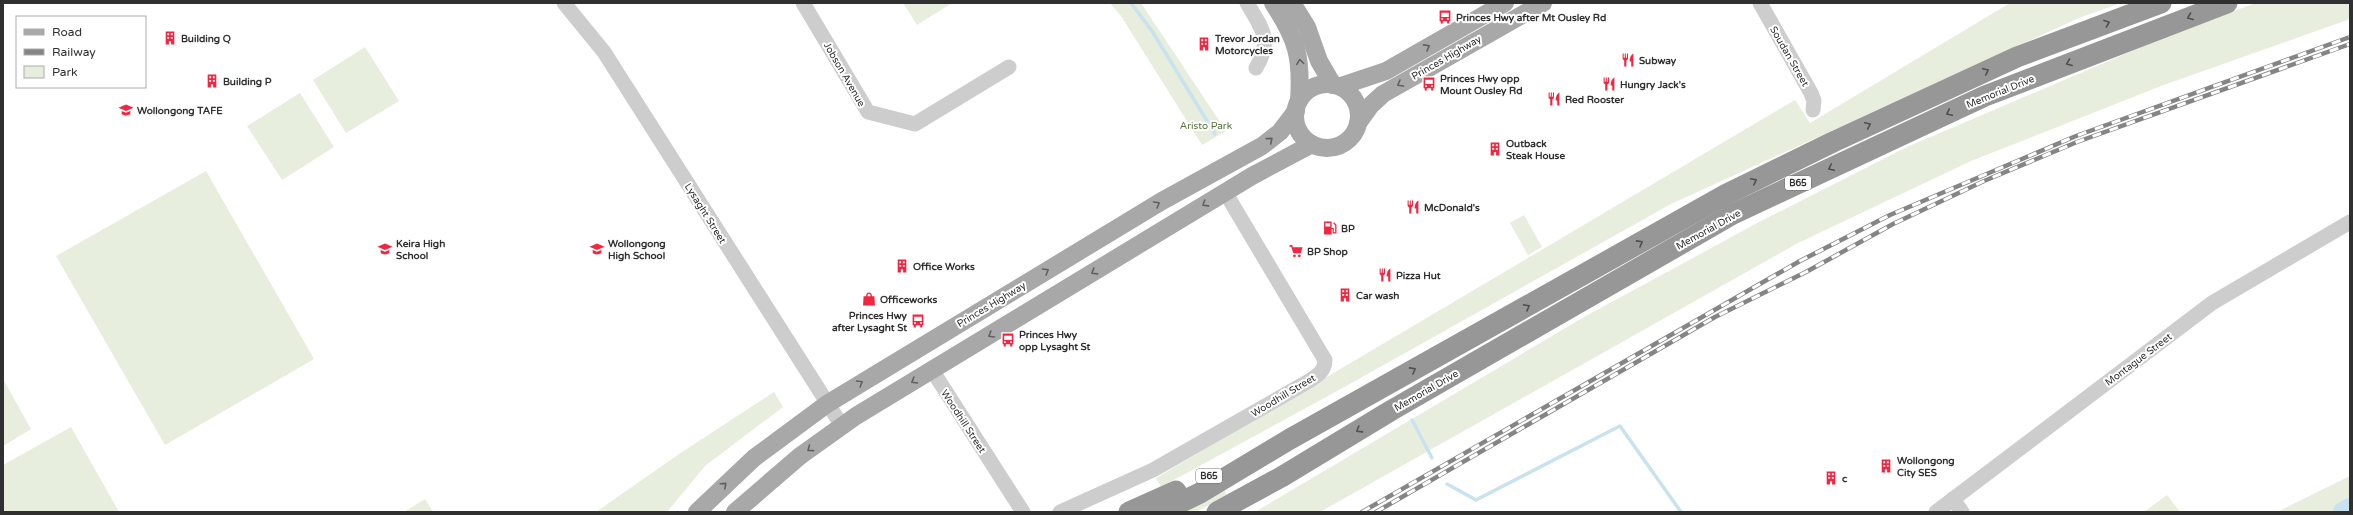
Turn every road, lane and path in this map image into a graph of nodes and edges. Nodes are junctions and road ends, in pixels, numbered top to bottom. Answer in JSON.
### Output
{"nodes":[{"id":1,"x":564,"y":3,"type":"edge"},
{"id":2,"x":804,"y":3,"type":"edge"},
{"id":3,"x":1247,"y":3,"type":"edge"},
{"id":4,"x":1273,"y":3,"type":"edge"},
{"id":5,"x":1292,"y":3,"type":"edge"},
{"id":6,"x":1504,"y":3,"type":"edge"},
{"id":7,"x":1544,"y":3,"type":"edge"},
{"id":8,"x":1760,"y":3,"type":"edge"},
{"id":9,"x":2161,"y":3,"type":"edge"},
{"id":10,"x":2227,"y":3,"type":"edge"},
{"id":11,"x":1009,"y":67,"type":"dead end"},
{"id":12,"x":1256,"y":68,"type":"dead end"},
{"id":13,"x":1337,"y":85,"type":"junction"},
{"id":14,"x":1297,"y":106,"type":"junction"},
{"id":15,"x":1813,"y":110,"type":"dead end"},
{"id":16,"x":1358,"y":123,"type":"junction"},
{"id":17,"x":1312,"y":144,"type":"junction"},
{"id":18,"x":1225,"y":192,"type":"junction"},
{"id":19,"x":2350,"y":222,"type":"edge"},
{"id":20,"x":940,"y":334,"type":"junction"},
{"id":21,"x":947,"y":361,"type":"junction"},
{"id":22,"x":932,"y":370,"type":"junction"},
{"id":23,"x":827,"y":404,"type":"junction"},
{"id":24,"x":842,"y":426,"type":"junction"},
{"id":25,"x":1290,"y":440,"type":"junction"},
{"id":26,"x":1283,"y":476,"type":"junction"},
{"id":27,"x":1953,"y":499,"type":"junction"},
{"id":28,"x":697,"y":512,"type":"edge"},
{"id":29,"x":735,"y":512,"type":"edge"},
{"id":30,"x":1023,"y":512,"type":"edge"},
{"id":31,"x":1060,"y":512,"type":"edge"},
{"id":32,"x":1129,"y":512,"type":"edge"},
{"id":33,"x":1161,"y":512,"type":"edge"},
{"id":34,"x":1217,"y":512,"type":"edge"},
{"id":35,"x":1227,"y":512,"type":"edge"},
{"id":36,"x":1936,"y":512,"type":"edge"},
{"id":37,"x":1962,"y":512,"type":"edge"}],
"edges":[{"from":1,"to":23,"type":"street","name":"Lysaght Street"},
{"from":2,"to":11,"type":"street","name":"Jobson Avenue"},
{"from":3,"to":12,"type":"street"},
{"from":14,"to":4,"type":"main road","one_way":true},
{"from":5,"to":13,"type":"main road"},
{"from":13,"to":6,"type":"main road","name":"Princes Highway","one_way":true},
{"from":7,"to":16,"type":"main road","name":"Princes Highway","one_way":true},
{"from":8,"to":15,"type":"street","name":"Soudan Street"},
{"from":25,"to":9,"type":"highway","name":"Memorial Drive","number":"B65","one_way":true},
{"from":10,"to":26,"type":"highway","name":"Memorial Drive","number":"B65","one_way":true},
{"from":13,"to":14,"type":"main road"},
{"from":13,"to":16,"type":"main road"},
{"from":14,"to":17,"type":"main road"},
{"from":20,"to":14,"type":"main road","name":"Princes Highway","one_way":true},
{"from":16,"to":17,"type":"main road"},
{"from":17,"to":18,"type":"main road"},
{"from":18,"to":21,"type":"main road","one_way":true},
{"from":18,"to":31,"type":"street","name":"Woodhill Street"},
{"from":19,"to":27,"type":"street","name":"Montague Street"},
{"from":20,"to":21,"type":"main road"},
{"from":23,"to":20,"type":"main road","name":"Princes Highway","one_way":true},
{"from":21,"to":22,"type":"main road"},
{"from":22,"to":24,"type":"main road","one_way":true},
{"from":22,"to":30,"type":"street","name":"Woodhill Street"},
{"from":23,"to":24,"type":"street","name":"Lysaght Street"},
{"from":28,"to":23,"type":"main road","name":"Princes Highway","one_way":true},
{"from":24,"to":29,"type":"main road","one_way":true},
{"from":25,"to":32,"type":"highway","number":"B65"},
{"from":25,"to":33,"type":"highway","name":"Memorial Drive"},
{"from":26,"to":34,"type":"highway","name":"Memorial Drive"},
{"from":26,"to":35,"type":"highway","number":"B65"},
{"from":27,"to":36,"type":"street","name":"Montague Street"},
{"from":27,"to":37,"type":"street"}]}
